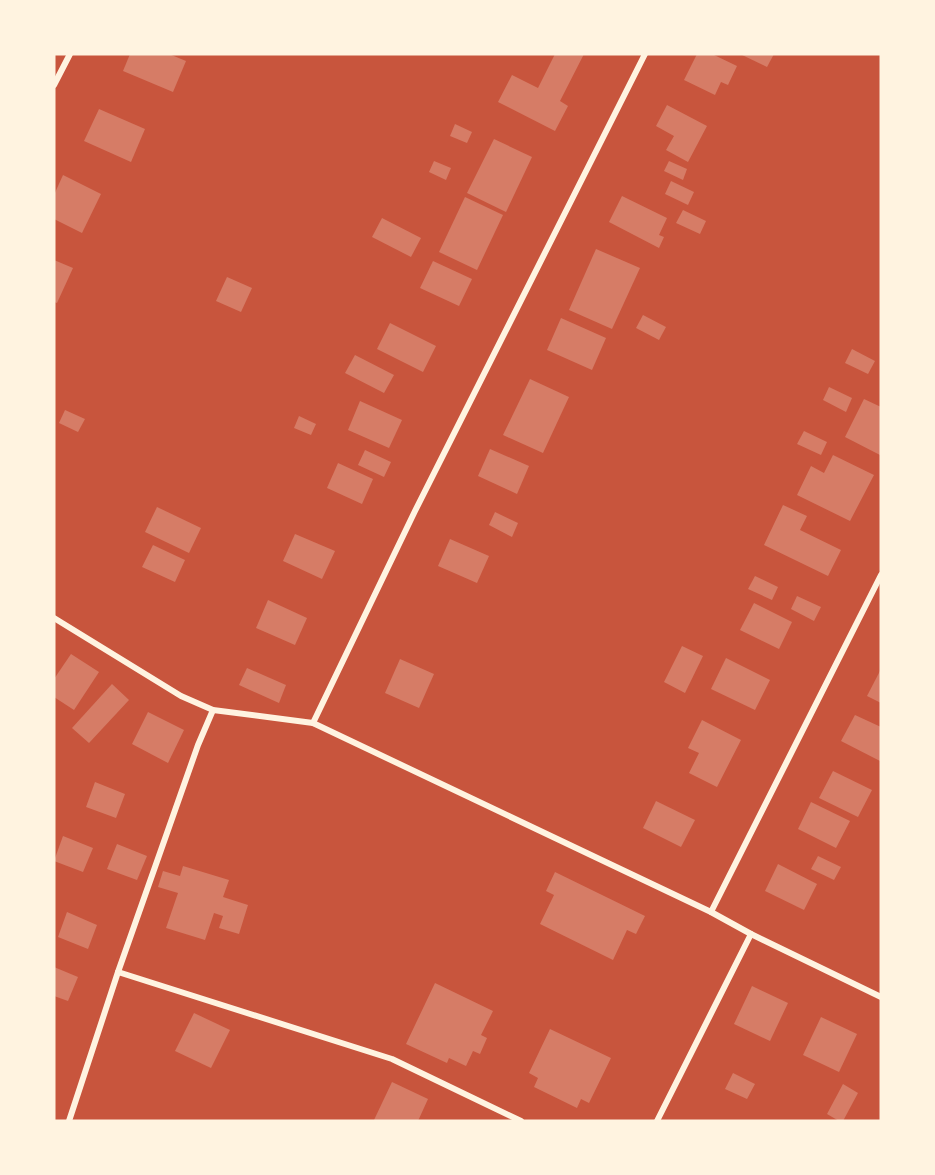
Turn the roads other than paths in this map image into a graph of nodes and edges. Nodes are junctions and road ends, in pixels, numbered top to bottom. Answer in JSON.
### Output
{"nodes":[{"id":1,"x":70,"y":54,"type":"edge"},
{"id":2,"x":645,"y":54,"type":"edge"},
{"id":3,"x":54,"y":85,"type":"edge"},
{"id":4,"x":881,"y":574,"type":"edge"},
{"id":5,"x":54,"y":618,"type":"edge"},
{"id":6,"x":213,"y":710,"type":"junction"},
{"id":7,"x":313,"y":723,"type":"junction"},
{"id":8,"x":711,"y":912,"type":"junction"},
{"id":9,"x":751,"y":934,"type":"junction"},
{"id":10,"x":118,"y":972,"type":"junction"},
{"id":11,"x":881,"y":997,"type":"edge"},
{"id":12,"x":69,"y":1121,"type":"edge"},
{"id":13,"x":521,"y":1121,"type":"edge"},
{"id":14,"x":657,"y":1121,"type":"edge"}],
"edges":[{"from":1,"to":3,"type":"street"},
{"from":2,"to":7,"type":"street"},
{"from":4,"to":8,"type":"street"},
{"from":5,"to":6,"type":"street"},
{"from":6,"to":7,"type":"street"},
{"from":6,"to":10,"type":"street"},
{"from":7,"to":8,"type":"street"},
{"from":8,"to":9,"type":"street"},
{"from":9,"to":11,"type":"street"},
{"from":9,"to":14,"type":"street"},
{"from":10,"to":12,"type":"street"},
{"from":10,"to":13,"type":"street"}]}
